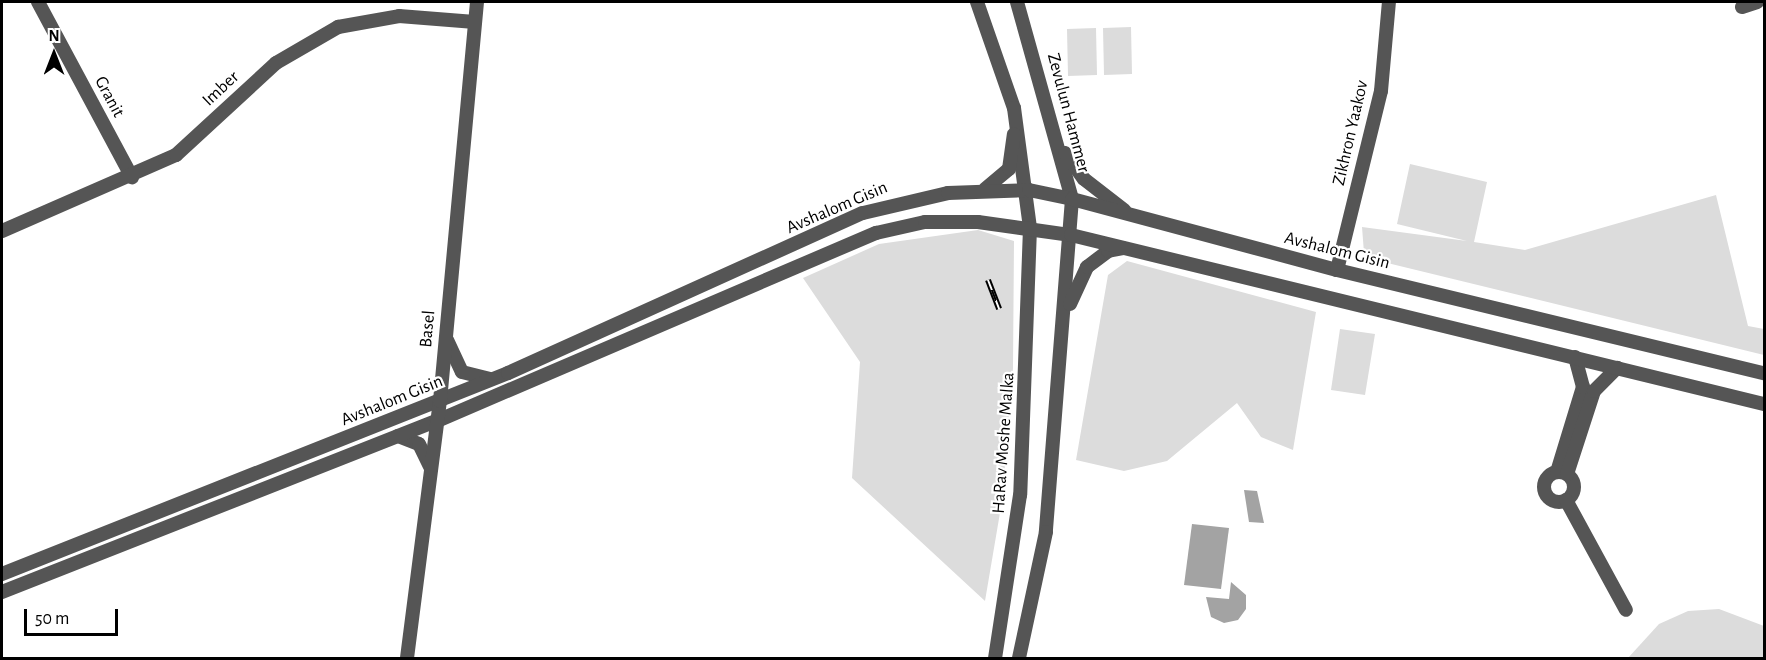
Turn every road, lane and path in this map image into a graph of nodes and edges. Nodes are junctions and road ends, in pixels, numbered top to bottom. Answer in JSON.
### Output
{"nodes":[{"id":1,"x":38,"y":2,"type":"edge"},
{"id":2,"x":477,"y":2,"type":"edge"},
{"id":3,"x":977,"y":2,"type":"edge"},
{"id":4,"x":1017,"y":2,"type":"edge"},
{"id":5,"x":1389,"y":2,"type":"edge"},
{"id":6,"x":1758,"y":2,"type":"edge"},
{"id":7,"x":1742,"y":7,"type":"dead end"},
{"id":8,"x":475,"y":22,"type":"junction"},
{"id":9,"x":1014,"y":108,"type":"junction"},
{"id":10,"x":1058,"y":139,"type":"junction"},
{"id":11,"x":132,"y":177,"type":"junction"},
{"id":12,"x":1029,"y":190,"type":"junction"},
{"id":13,"x":977,"y":191,"type":"junction"},
{"id":14,"x":1072,"y":199,"type":"junction"},
{"id":15,"x":1144,"y":220,"type":"junction"},
{"id":16,"x":1030,"y":228,"type":"junction"},
{"id":17,"x":2,"y":231,"type":"edge"},
{"id":18,"x":1071,"y":235,"type":"junction"},
{"id":19,"x":1126,"y":247,"type":"junction"},
{"id":20,"x":1337,"y":270,"type":"junction"},
{"id":21,"x":1067,"y":312,"type":"junction"},
{"id":22,"x":446,"y":335,"type":"junction"},
{"id":23,"x":1575,"y":357,"type":"junction"},
{"id":24,"x":1617,"y":368,"type":"junction"},
{"id":25,"x":1764,"y":373,"type":"edge"},
{"id":26,"x":492,"y":380,"type":"junction"},
{"id":27,"x":440,"y":401,"type":"junction"},
{"id":28,"x":1764,"y":404,"type":"edge"},
{"id":29,"x":437,"y":421,"type":"junction"},
{"id":30,"x":398,"y":436,"type":"junction"},
{"id":31,"x":431,"y":470,"type":"junction"},
{"id":32,"x":1562,"y":473,"type":"junction"},
{"id":33,"x":1566,"y":500,"type":"junction"},
{"id":34,"x":2,"y":574,"type":"edge"},
{"id":35,"x":2,"y":592,"type":"edge"},
{"id":36,"x":1626,"y":610,"type":"dead end"},
{"id":37,"x":407,"y":658,"type":"edge"},
{"id":38,"x":995,"y":658,"type":"edge"},
{"id":39,"x":1019,"y":658,"type":"edge"}],
"edges":[{"from":1,"to":11,"type":"street","name":"Granit"},
{"from":2,"to":8,"type":"street","name":"Basel"},
{"from":3,"to":9,"type":"street"},
{"from":4,"to":10,"type":"street","name":"Zevulun Hammer"},
{"from":5,"to":20,"type":"street","name":"Zikhron Yaakov"},
{"from":6,"to":7,"type":"street"},
{"from":8,"to":11,"type":"street","name":"Imber"},
{"from":8,"to":22,"type":"street","name":"Basel"},
{"from":9,"to":12,"type":"street"},
{"from":9,"to":13,"type":"street"},
{"from":10,"to":14,"type":"street","name":"Zevulun Hammer"},
{"from":10,"to":15,"type":"street"},
{"from":11,"to":17,"type":"street","name":"Imber"},
{"from":12,"to":13,"type":"street","name":"Avshalom Gisin"},
{"from":12,"to":14,"type":"street","name":"Avshalom Gisin"},
{"from":12,"to":16,"type":"street"},
{"from":13,"to":26,"type":"street","name":"Avshalom Gisin"},
{"from":14,"to":15,"type":"street","name":"Avshalom Gisin"},
{"from":14,"to":18,"type":"street","name":"Zevulun Hammer"},
{"from":15,"to":20,"type":"street","name":"Avshalom Gisin"},
{"from":16,"to":18,"type":"street","name":"Avshalom Gisin"},
{"from":16,"to":29,"type":"street","name":"Avshalom Gisin"},
{"from":16,"to":38,"type":"street","name":"HaRav Moshe Malka"},
{"from":18,"to":19,"type":"street","name":"Avshalom Gisin"},
{"from":18,"to":21,"type":"street"},
{"from":19,"to":21,"type":"street"},
{"from":19,"to":23,"type":"street","name":"Avshalom Gisin"},
{"from":20,"to":25,"type":"street","name":"Avshalom Gisin"},
{"from":21,"to":39,"type":"street"},
{"from":22,"to":26,"type":"street"},
{"from":22,"to":27,"type":"street","name":"Basel"},
{"from":23,"to":24,"type":"street","name":"Avshalom Gisin"},
{"from":23,"to":32,"type":"street"},
{"from":24,"to":28,"type":"street","name":"Avshalom Gisin"},
{"from":24,"to":32,"type":"street"},
{"from":26,"to":27,"type":"street","name":"Avshalom Gisin"},
{"from":27,"to":29,"type":"street","name":"Basel"},
{"from":27,"to":34,"type":"street","name":"Avshalom Gisin"},
{"from":29,"to":30,"type":"street","name":"Avshalom Gisin"},
{"from":29,"to":31,"type":"street","name":"Basel"},
{"from":30,"to":31,"type":"street"},
{"from":30,"to":35,"type":"street","name":"Avshalom Gisin"},
{"from":31,"to":37,"type":"street","name":"Basel"},
{"from":32,"to":33,"type":"street"},
{"from":32,"to":33,"type":"street"},
{"from":33,"to":36,"type":"street"}]}
